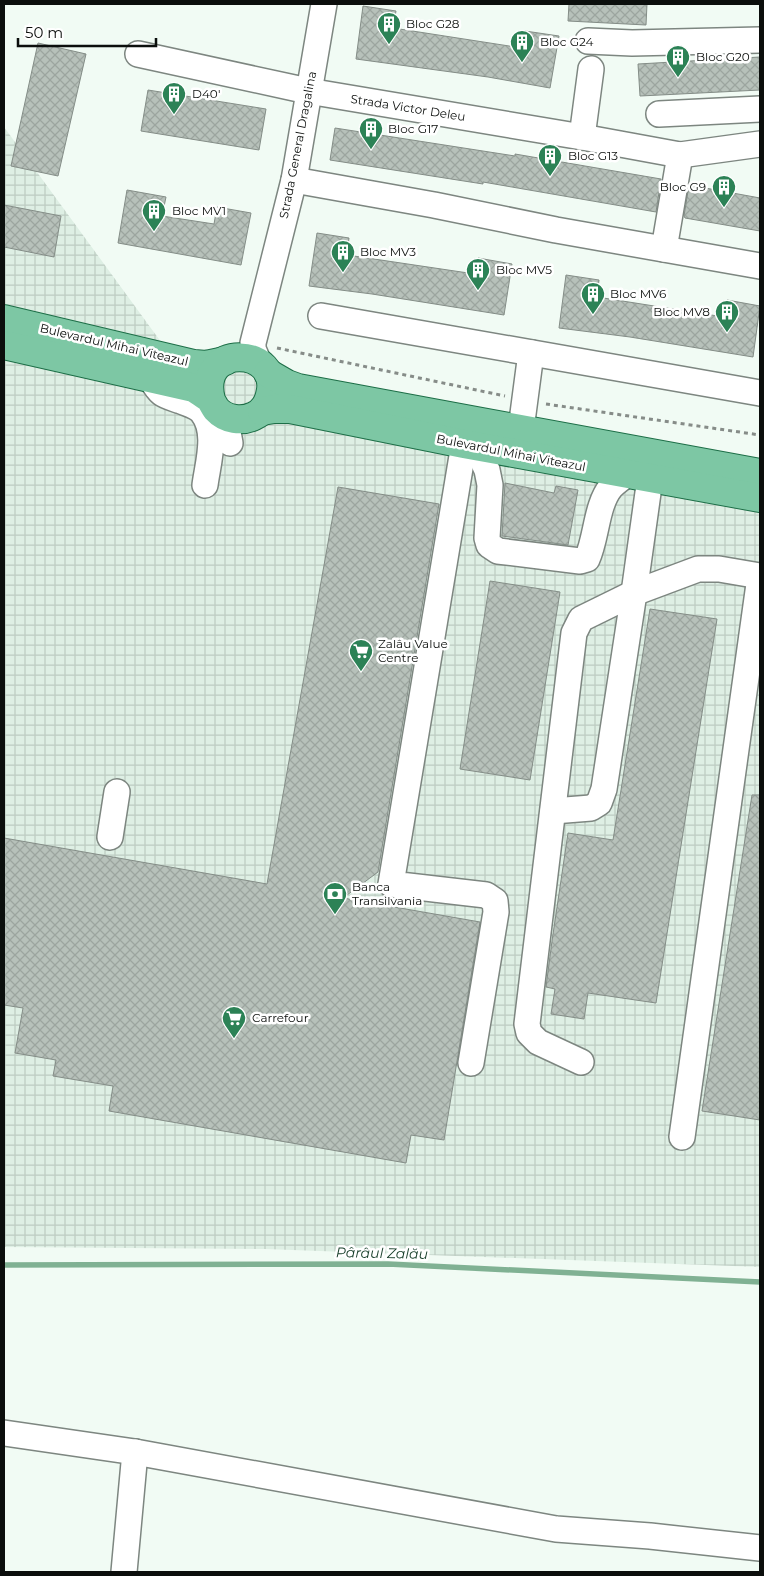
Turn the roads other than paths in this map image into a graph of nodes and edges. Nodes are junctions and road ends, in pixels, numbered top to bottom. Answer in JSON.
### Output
{"nodes":[{"id":1,"x":324,"y":4,"type":"edge"},
{"id":2,"x":760,"y":40,"type":"edge"},
{"id":3,"x":588,"y":41,"type":"dead end"},
{"id":4,"x":138,"y":54,"type":"dead end"},
{"id":5,"x":591,"y":69,"type":"dead end"},
{"id":6,"x":308,"y":91,"type":"junction"},
{"id":7,"x":760,"y":109,"type":"edge"},
{"id":8,"x":659,"y":114,"type":"dead end"},
{"id":9,"x":582,"y":136,"type":"junction"},
{"id":10,"x":760,"y":144,"type":"edge"},
{"id":11,"x":680,"y":155,"type":"junction"},
{"id":12,"x":294,"y":180,"type":"junction"},
{"id":13,"x":664,"y":249,"type":"junction"},
{"id":14,"x":760,"y":266,"type":"edge"},
{"id":15,"x":322,"y":316,"type":"dead end"},
{"id":16,"x":4,"y":319,"type":"edge"},
{"id":17,"x":4,"y":345,"type":"edge"},
{"id":18,"x":531,"y":353,"type":"junction"},
{"id":19,"x":248,"y":359,"type":"junction"},
{"id":20,"x":152,"y":379,"type":"junction"},
{"id":21,"x":760,"y":393,"type":"edge"},
{"id":22,"x":215,"y":406,"type":"junction"},
{"id":23,"x":255,"y":414,"type":"junction"},
{"id":24,"x":522,"y":428,"type":"junction"},
{"id":25,"x":470,"y":445,"type":"junction"},
{"id":26,"x":643,"y":469,"type":"junction"},
{"id":27,"x":760,"y":473,"type":"edge"},
{"id":28,"x":205,"y":485,"type":"dead end"},
{"id":29,"x":760,"y":498,"type":"edge"},
{"id":30,"x":760,"y":576,"type":"edge"},
{"id":31,"x":634,"y":593,"type":"junction"},
{"id":32,"x":117,"y":792,"type":"dead end"},
{"id":33,"x":553,"y":811,"type":"junction"},
{"id":34,"x":110,"y":837,"type":"dead end"},
{"id":35,"x":581,"y":1062,"type":"dead end"},
{"id":36,"x":471,"y":1063,"type":"dead end"},
{"id":37,"x":682,"y":1136,"type":"dead end"},
{"id":38,"x":4,"y":1433,"type":"edge"},
{"id":39,"x":135,"y":1452,"type":"junction"},
{"id":40,"x":760,"y":1548,"type":"edge"},
{"id":41,"x":124,"y":1572,"type":"edge"}],
"edges":[{"from":1,"to":6,"type":"street","name":"Strada General Dragalina"},
{"from":2,"to":3,"type":"street"},
{"from":4,"to":6,"type":"street","name":"Strada Victor Deleu"},
{"from":5,"to":9,"type":"street"},
{"from":6,"to":9,"type":"street","name":"Strada Victor Deleu"},
{"from":6,"to":12,"type":"street","name":"Strada General Dragalina"},
{"from":7,"to":8,"type":"street"},
{"from":9,"to":11,"type":"street","name":"Strada Victor Deleu"},
{"from":10,"to":11,"type":"street","name":"Strada Victor Deleu"},
{"from":11,"to":13,"type":"street"},
{"from":12,"to":13,"type":"street"},
{"from":12,"to":19,"type":"street","name":"Strada General Dragalina"},
{"from":13,"to":14,"type":"street"},
{"from":15,"to":18,"type":"street"},
{"from":16,"to":19,"type":"main road","name":"Bulevardul Mihai Viteazul"},
{"from":17,"to":20,"type":"main road","name":"Bulevardul Mihai Viteazul"},
{"from":18,"to":21,"type":"street"},
{"from":18,"to":24,"type":"street"},
{"from":19,"to":22,"type":"main road"},
{"from":19,"to":23,"type":"main road"},
{"from":19,"to":24,"type":"main road","name":"Bulevardul Mihai Viteazul"},
{"from":20,"to":22,"type":"main road","name":"Bulevardul Mihai Viteazul"},
{"from":20,"to":28,"type":"street"},
{"from":22,"to":23,"type":"main road","name":"Bulevardul Mihai Viteazul"},
{"from":23,"to":25,"type":"main road","name":"Bulevardul Mihai Viteazul"},
{"from":24,"to":26,"type":"main road","name":"Bulevardul Mihai Viteazul"},
{"from":25,"to":26,"type":"main road","name":"Bulevardul Mihai Viteazul"},
{"from":25,"to":26,"type":"street"},
{"from":25,"to":36,"type":"street"},
{"from":26,"to":27,"type":"main road","name":"Bulevardul Mihai Viteazul"},
{"from":26,"to":29,"type":"main road","name":"Bulevardul Mihai Viteazul"},
{"from":26,"to":31,"type":"street"},
{"from":30,"to":31,"type":"street"},
{"from":30,"to":37,"type":"street"},
{"from":31,"to":33,"type":"street"},
{"from":31,"to":33,"type":"street"},
{"from":32,"to":34,"type":"street"},
{"from":33,"to":35,"type":"street"},
{"from":38,"to":39,"type":"street"},
{"from":39,"to":40,"type":"street"},
{"from":39,"to":41,"type":"street"}]}
